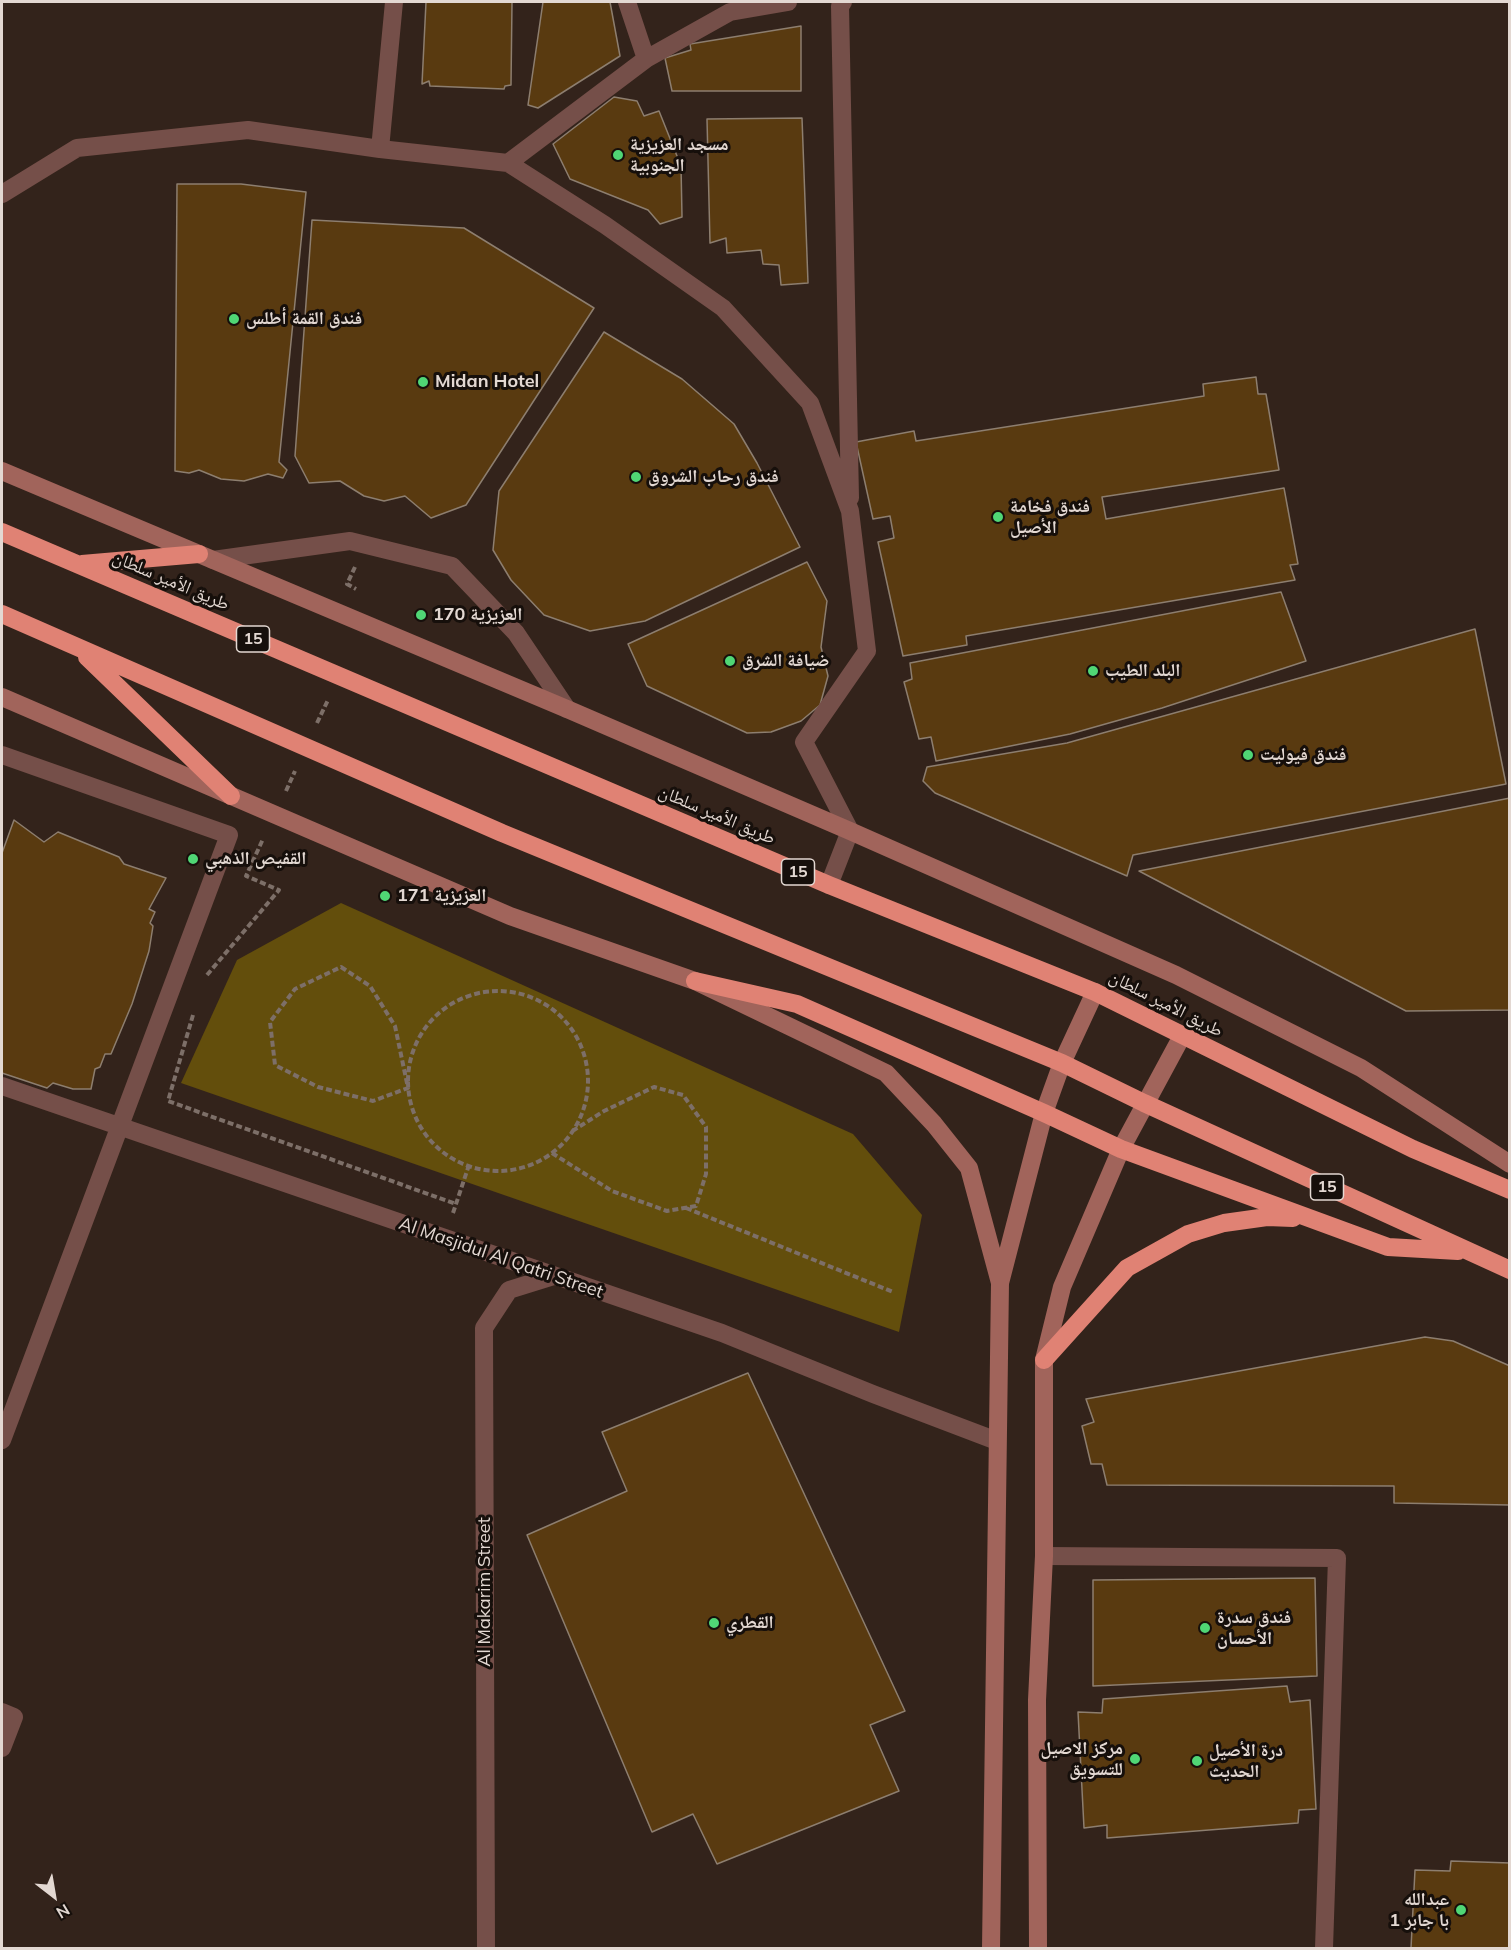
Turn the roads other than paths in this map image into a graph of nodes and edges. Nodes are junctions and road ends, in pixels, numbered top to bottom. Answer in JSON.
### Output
{"nodes":[{"id":1,"x":394,"y":2,"type":"edge"},
{"id":2,"x":627,"y":2,"type":"edge"},
{"id":3,"x":788,"y":2,"type":"edge"},
{"id":4,"x":843,"y":2,"type":"edge"},
{"id":5,"x":645,"y":59,"type":"junction"},
{"id":6,"x":380,"y":148,"type":"junction"},
{"id":7,"x":508,"y":163,"type":"junction"},
{"id":8,"x":2,"y":194,"type":"edge"},
{"id":9,"x":2,"y":471,"type":"edge"},
{"id":10,"x":850,"y":512,"type":"junction"},
{"id":11,"x":2,"y":532,"type":"edge"},
{"id":12,"x":206,"y":557,"type":"junction"},
{"id":13,"x":77,"y":564,"type":"junction"},
{"id":14,"x":2,"y":614,"type":"edge"},
{"id":15,"x":77,"y":647,"type":"junction"},
{"id":16,"x":2,"y":697,"type":"edge"},
{"id":17,"x":567,"y":709,"type":"junction"},
{"id":18,"x":2,"y":755,"type":"edge"},
{"id":19,"x":231,"y":796,"type":"junction"},
{"id":20,"x":850,"y":831,"type":"junction"},
{"id":21,"x":829,"y":885,"type":"junction"},
{"id":22,"x":695,"y":981,"type":"junction"},
{"id":23,"x":1095,"y":992,"type":"junction"},
{"id":24,"x":1182,"y":1036,"type":"junction"},
{"id":25,"x":1062,"y":1063,"type":"junction"},
{"id":26,"x":2,"y":1086,"type":"edge"},
{"id":27,"x":1144,"y":1103,"type":"junction"},
{"id":28,"x":1044,"y":1113,"type":"junction"},
{"id":29,"x":118,"y":1126,"type":"junction"},
{"id":30,"x":1121,"y":1149,"type":"junction"},
{"id":31,"x":1509,"y":1164,"type":"edge"},
{"id":32,"x":1509,"y":1190,"type":"edge"},
{"id":33,"x":1309,"y":1218,"type":"junction"},
{"id":34,"x":1468,"y":1251,"type":"junction"},
{"id":35,"x":1509,"y":1270,"type":"edge"},
{"id":36,"x":554,"y":1276,"type":"junction"},
{"id":37,"x":1000,"y":1283,"type":"junction"},
{"id":38,"x":1044,"y":1360,"type":"junction"},
{"id":39,"x":2,"y":1440,"type":"edge"},
{"id":40,"x":998,"y":1441,"type":"junction"},
{"id":41,"x":1044,"y":1556,"type":"junction"},
{"id":42,"x":2,"y":1712,"type":"edge"},
{"id":43,"x":2,"y":1748,"type":"edge"},
{"id":44,"x":486,"y":1948,"type":"edge"},
{"id":45,"x":991,"y":1948,"type":"edge"},
{"id":46,"x":1038,"y":1948,"type":"edge"},
{"id":47,"x":1324,"y":1948,"type":"edge"}],
"edges":[{"from":1,"to":6,"type":"street"},
{"from":2,"to":5,"type":"street"},
{"from":3,"to":5,"type":"street"},
{"from":4,"to":10,"type":"street"},
{"from":5,"to":7,"type":"street"},
{"from":6,"to":7,"type":"street"},
{"from":6,"to":8,"type":"street"},
{"from":7,"to":10,"type":"street"},
{"from":9,"to":12,"type":"street"},
{"from":10,"to":20,"type":"street"},
{"from":11,"to":13,"type":"highway","name":"طريق الأمير سلطان","number":"15"},
{"from":12,"to":13,"type":"highway"},
{"from":12,"to":17,"type":"street"},
{"from":12,"to":17,"type":"street"},
{"from":13,"to":21,"type":"highway","name":"طريق الأمير سلطان","number":"15"},
{"from":14,"to":15,"type":"highway","number":"15"},
{"from":15,"to":19,"type":"highway"},
{"from":15,"to":25,"type":"highway","number":"15"},
{"from":16,"to":19,"type":"street"},
{"from":17,"to":20,"type":"street"},
{"from":18,"to":29,"type":"street"},
{"from":19,"to":22,"type":"street"},
{"from":20,"to":21,"type":"street"},
{"from":20,"to":31,"type":"street"},
{"from":21,"to":23,"type":"highway","name":"طريق الأمير سلطان","number":"15"},
{"from":22,"to":28,"type":"highway"},
{"from":22,"to":37,"type":"street"},
{"from":23,"to":24,"type":"highway","name":"طريق الأمير سلطان","number":"15"},
{"from":23,"to":25,"type":"street"},
{"from":24,"to":27,"type":"street"},
{"from":24,"to":32,"type":"highway","name":"طريق الأمير سلطان","number":"15"},
{"from":25,"to":27,"type":"highway","number":"15"},
{"from":25,"to":28,"type":"street"},
{"from":26,"to":29,"type":"street","name":"Al Masjidul Al Qatri Street"},
{"from":27,"to":30,"type":"street"},
{"from":27,"to":34,"type":"highway","number":"15"},
{"from":28,"to":30,"type":"highway"},
{"from":28,"to":37,"type":"street"},
{"from":29,"to":36,"type":"street","name":"Al Masjidul Al Qatri Street"},
{"from":29,"to":39,"type":"street"},
{"from":30,"to":33,"type":"highway"},
{"from":30,"to":38,"type":"street"},
{"from":33,"to":34,"type":"highway"},
{"from":33,"to":38,"type":"highway"},
{"from":34,"to":35,"type":"highway","number":"15"},
{"from":36,"to":40,"type":"street","name":"Al Masjidul Al Qatri Street"},
{"from":36,"to":44,"type":"street","name":"Al Makarim Street"},
{"from":37,"to":40,"type":"street"},
{"from":38,"to":41,"type":"street"},
{"from":40,"to":45,"type":"street"},
{"from":41,"to":46,"type":"street"},
{"from":41,"to":47,"type":"street"},
{"from":42,"to":43,"type":"street"}]}
